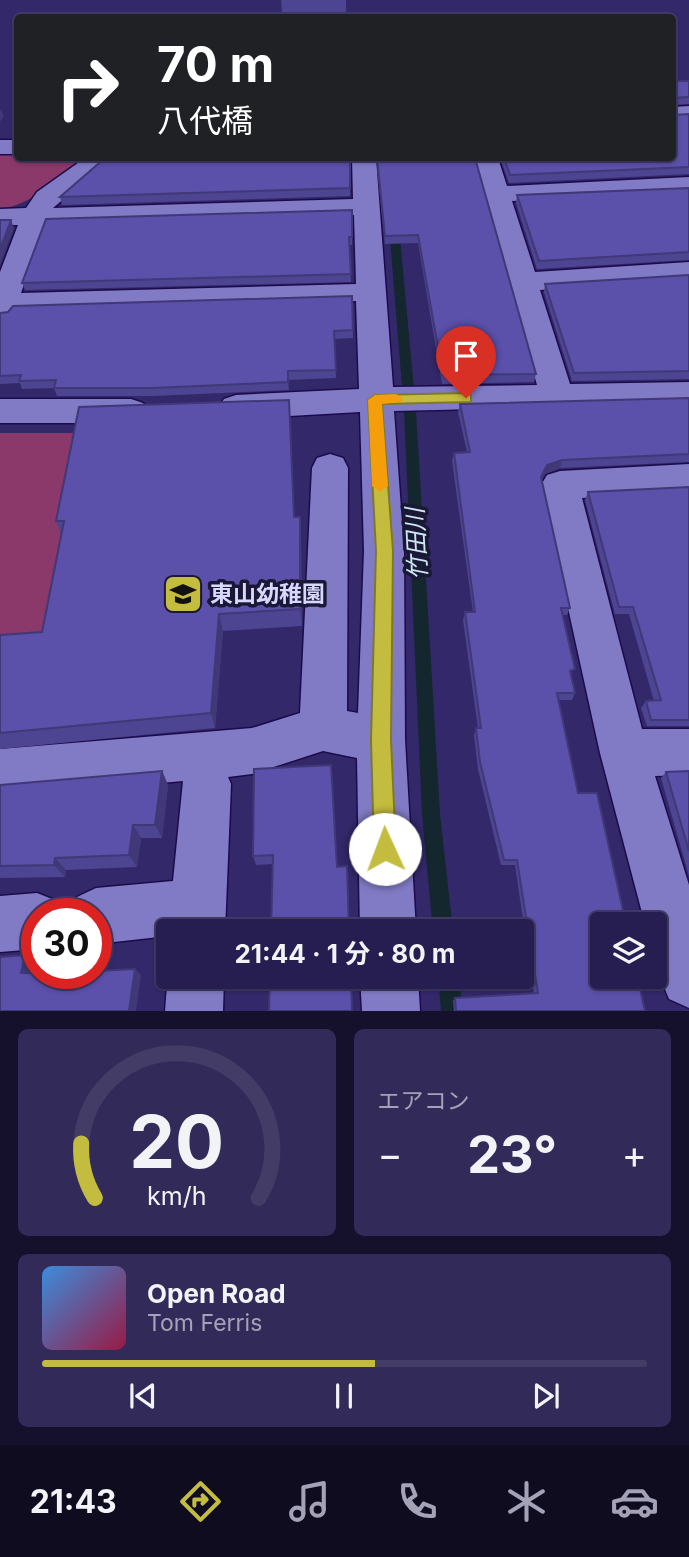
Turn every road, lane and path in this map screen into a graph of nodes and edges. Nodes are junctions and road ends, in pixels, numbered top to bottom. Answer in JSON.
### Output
{"nodes":[{"id":1,"x":96,"y":161,"type":"edge"},
{"id":2,"x":364,"y":161,"type":"edge"},
{"id":3,"x":487,"y":161,"type":"edge"},
{"id":4,"x":689,"y":185,"type":"edge"},
{"id":5,"x":498,"y":194,"type":"junction"},
{"id":6,"x":366,"y":207,"type":"junction"},
{"id":7,"x":36,"y":214,"type":"junction"},
{"id":8,"x":0,"y":217,"type":"edge"},
{"id":9,"x":689,"y":271,"type":"edge"},
{"id":10,"x":523,"y":282,"type":"junction"},
{"id":11,"x":372,"y":292,"type":"junction"},
{"id":12,"x":1,"y":307,"type":"edge"},
{"id":13,"x":689,"y":393,"type":"edge"},
{"id":14,"x":557,"y":396,"type":"junction"},
{"id":15,"x":384,"y":399,"type":"junction"},
{"id":16,"x":209,"y":408,"type":"edge"},
{"id":17,"x":168,"y":410,"type":"edge"},
{"id":18,"x":0,"y":411,"type":"edge"},
{"id":19,"x":330,"y":468,"type":"dead end"},
{"id":20,"x":689,"y":478,"type":"edge"},
{"id":21,"x":323,"y":729,"type":"junction"},
{"id":22,"x":381,"y":740,"type":"junction"},
{"id":23,"x":689,"y":752,"type":"edge"},
{"id":24,"x":624,"y":753,"type":"junction"},
{"id":25,"x":0,"y":773,"type":"edge"},
{"id":26,"x":206,"y":784,"type":"dead end"},
{"id":27,"x":112,"y":916,"type":"edge"},
{"id":28,"x":198,"y":919,"type":"edge"},
{"id":29,"x":388,"y":919,"type":"edge"},
{"id":30,"x":21,"y":922,"type":"edge"},
{"id":31,"x":0,"y":924,"type":"edge"},
{"id":32,"x":689,"y":979,"type":"edge"},
{"id":33,"x":195,"y":989,"type":"edge"},
{"id":34,"x":390,"y":989,"type":"edge"},
{"id":35,"x":194,"y":1011,"type":"edge"},
{"id":36,"x":391,"y":1011,"type":"edge"}],
"edges":[{"from":1,"to":7,"type":"street"},
{"from":2,"to":6,"type":"street"},
{"from":3,"to":5,"type":"street"},
{"from":4,"to":5,"type":"street"},
{"from":5,"to":10,"type":"street"},
{"from":6,"to":7,"type":"street"},
{"from":6,"to":11,"type":"street"},
{"from":7,"to":8,"type":"street"},
{"from":7,"to":12,"type":"street"},
{"from":9,"to":10,"type":"street"},
{"from":10,"to":14,"type":"street"},
{"from":11,"to":12,"type":"street"},
{"from":11,"to":15,"type":"street"},
{"from":13,"to":14,"type":"street"},
{"from":14,"to":15,"type":"street"},
{"from":15,"to":16,"type":"street"},
{"from":15,"to":22,"type":"street"},
{"from":17,"to":18,"type":"street"},
{"from":19,"to":21,"type":"street"},
{"from":20,"to":24,"type":"street"},
{"from":21,"to":22,"type":"street"},
{"from":21,"to":25,"type":"street"},
{"from":22,"to":29,"type":"street"},
{"from":23,"to":24,"type":"street"},
{"from":24,"to":32,"type":"street"},
{"from":26,"to":28,"type":"street"},
{"from":27,"to":28,"type":"street"},
{"from":30,"to":31,"type":"street"},
{"from":33,"to":35,"type":"street"},
{"from":34,"to":36,"type":"street"}]}
